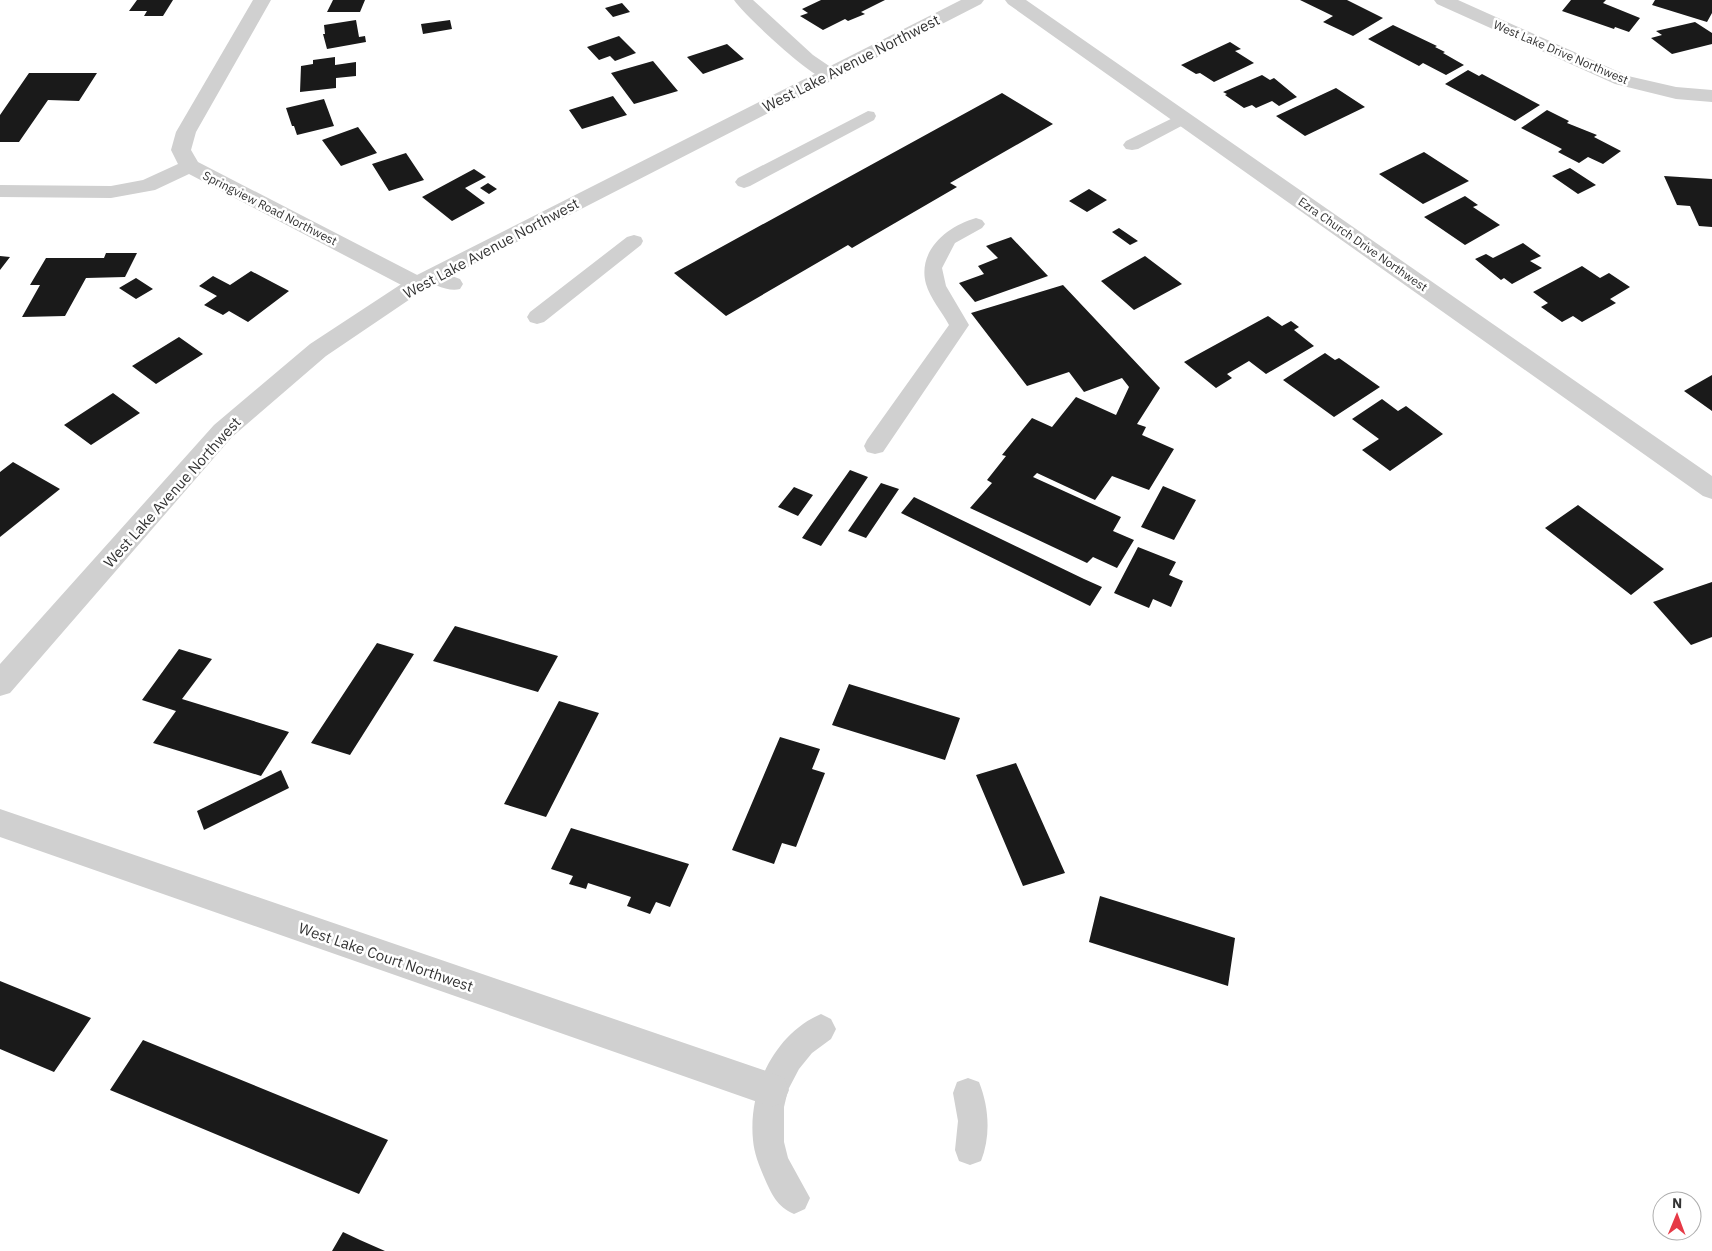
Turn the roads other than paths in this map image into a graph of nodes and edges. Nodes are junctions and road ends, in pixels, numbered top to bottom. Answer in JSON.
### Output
{"nodes":[{"id":1,"x":262,"y":0,"type":"edge"},
{"id":2,"x":742,"y":0,"type":"edge"},
{"id":3,"x":975,"y":0,"type":"edge"},
{"id":4,"x":1014,"y":0,"type":"edge"},
{"id":5,"x":1443,"y":0,"type":"edge"},
{"id":6,"x":828,"y":74,"type":"junction"},
{"id":7,"x":1712,"y":96,"type":"edge"},
{"id":8,"x":868,"y":116,"type":"dead end"},
{"id":9,"x":1183,"y":118,"type":"junction"},
{"id":10,"x":1132,"y":145,"type":"dead end"},
{"id":11,"x":190,"y":166,"type":"junction"},
{"id":12,"x":744,"y":182,"type":"dead end"},
{"id":13,"x":0,"y":191,"type":"edge"},
{"id":14,"x":976,"y":224,"type":"dead end"},
{"id":15,"x":634,"y":241,"type":"dead end"},
{"id":16,"x":425,"y":280,"type":"junction"},
{"id":17,"x":453,"y":284,"type":"dead end"},
{"id":18,"x":537,"y":317,"type":"dead end"},
{"id":19,"x":875,"y":446,"type":"dead end"},
{"id":20,"x":1712,"y":489,"type":"edge"},
{"id":21,"x":0,"y":684,"type":"edge"},
{"id":22,"x":0,"y":823,"type":"edge"},
{"id":23,"x":821,"y":1029,"type":"dead end"},
{"id":24,"x":772,"y":1090,"type":"junction"},
{"id":25,"x":968,"y":1093,"type":"dead end"},
{"id":26,"x":970,"y":1150,"type":"dead end"},
{"id":27,"x":794,"y":1198,"type":"dead end"}],
"edges":[{"from":1,"to":11,"type":"street"},
{"from":2,"to":6,"type":"street"},
{"from":3,"to":6,"type":"street","name":"West Lake Avenue Northwest"},
{"from":4,"to":9,"type":"street","name":"Ezra Church Drive Northwest"},
{"from":5,"to":7,"type":"street","name":"West Lake Drive Northwest"},
{"from":6,"to":16,"type":"street","name":"West Lake Avenue Northwest"},
{"from":8,"to":12,"type":"lane"},
{"from":9,"to":10,"type":"lane"},
{"from":9,"to":20,"type":"street","name":"Ezra Church Drive Northwest"},
{"from":11,"to":13,"type":"street","name":"Springview Road Northwest"},
{"from":11,"to":16,"type":"street","name":"Springview Road Northwest"},
{"from":14,"to":19,"type":"lane"},
{"from":15,"to":18,"type":"lane"},
{"from":16,"to":17,"type":"lane"},
{"from":16,"to":21,"type":"street","name":"West Lake Avenue Northwest"},
{"from":22,"to":24,"type":"street","name":"West Lake Court Northwest"},
{"from":23,"to":24,"type":"lane"},
{"from":24,"to":27,"type":"lane"},
{"from":25,"to":26,"type":"lane"}]}
